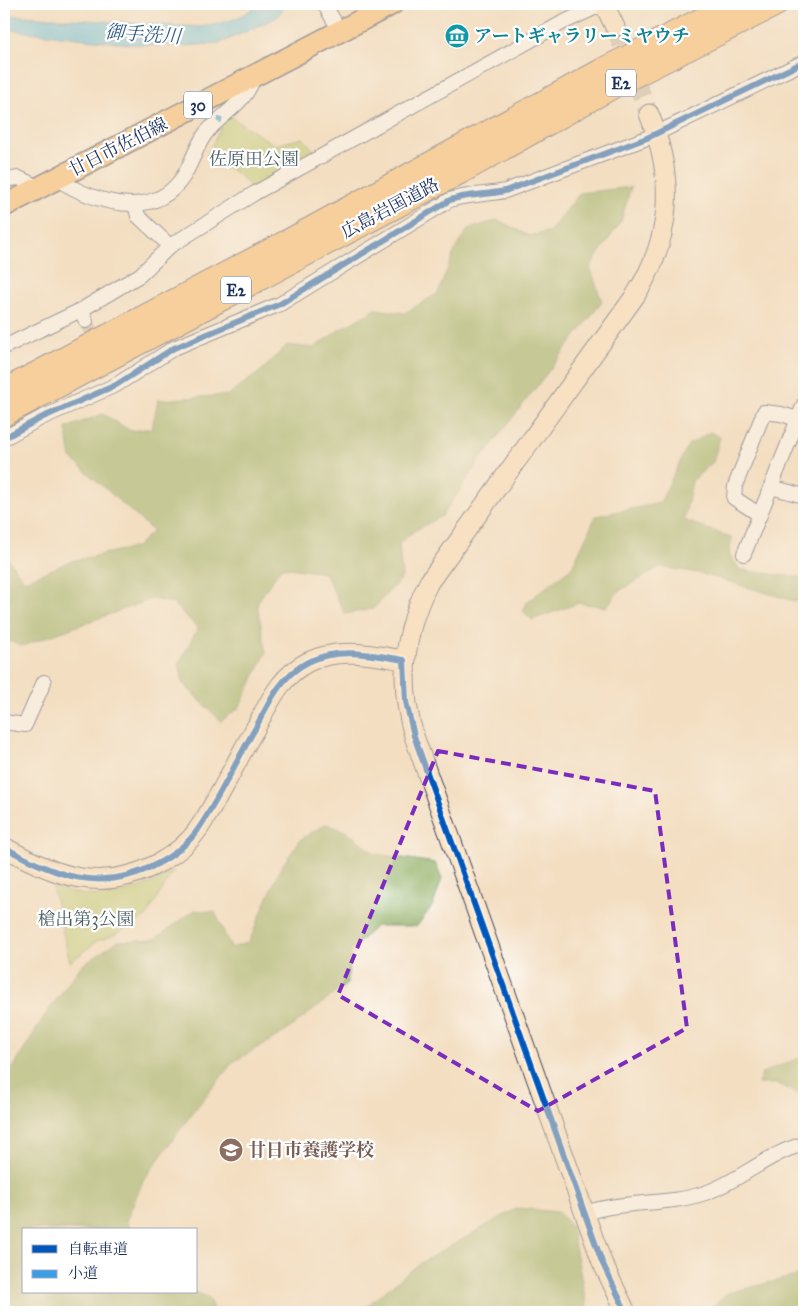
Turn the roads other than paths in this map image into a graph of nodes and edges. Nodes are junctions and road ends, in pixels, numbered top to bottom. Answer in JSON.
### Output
{"nodes":[{"id":1,"x":324,"y":4,"type":"edge"},
{"id":2,"x":392,"y":4,"type":"edge"},
{"id":3,"x":604,"y":4,"type":"edge"},
{"id":4,"x":733,"y":4,"type":"edge"},
{"id":5,"x":776,"y":4,"type":"edge"},
{"id":6,"x":615,"y":27,"type":"tunnel mouth"},
{"id":7,"x":340,"y":31,"type":"junction"},
{"id":8,"x":804,"y":62,"type":"edge"},
{"id":9,"x":255,"y":76,"type":"junction"},
{"id":10,"x":649,"y":114,"type":"tunnel mouth"},
{"id":11,"x":657,"y":132,"type":"junction"},
{"id":12,"x":4,"y":180,"type":"edge"},
{"id":13,"x":48,"y":183,"type":"junction"},
{"id":14,"x":135,"y":205,"type":"junction"},
{"id":15,"x":4,"y":206,"type":"edge"},
{"id":16,"x":170,"y":246,"type":"junction"},
{"id":17,"x":4,"y":347,"type":"edge"},
{"id":18,"x":4,"y":391,"type":"edge"},
{"id":19,"x":804,"y":404,"type":"edge"},
{"id":20,"x":4,"y":414,"type":"edge"},
{"id":21,"x":801,"y":420,"type":"edge"},
{"id":22,"x":4,"y":438,"type":"edge"},
{"id":23,"x":771,"y":487,"type":"junction"},
{"id":24,"x":804,"y":496,"type":"edge"},
{"id":25,"x":760,"y":515,"type":"junction"},
{"id":26,"x":744,"y":554,"type":"dead end"},
{"id":27,"x":404,"y":660,"type":"junction"},
{"id":28,"x":44,"y":682,"type":"dead end"},
{"id":29,"x":4,"y":722,"type":"edge"},
{"id":30,"x":4,"y":847,"type":"edge"},
{"id":31,"x":804,"y":1144,"type":"edge"},
{"id":32,"x":585,"y":1213,"type":"junction"},
{"id":33,"x":626,"y":1312,"type":"edge"}],
"edges":[{"from":1,"to":7,"type":"street"},
{"from":2,"to":7,"type":"main road","name":"廿日市佐伯線","number":"30"},
{"from":3,"to":6,"type":"street"},
{"from":3,"to":16,"type":"street"},
{"from":4,"to":18,"type":"highway","name":"広島岩国道路","number":"E2"},
{"from":5,"to":20,"type":"highway","name":"広島岩国道路","number":"E2"},
{"from":7,"to":9,"type":"main road","name":"廿日市佐伯線","number":"30"},
{"from":8,"to":11,"type":"street"},
{"from":9,"to":13,"type":"main road","name":"廿日市佐伯線","number":"30"},
{"from":9,"to":14,"type":"street"},
{"from":10,"to":11,"type":"street"},
{"from":11,"to":22,"type":"street"},
{"from":11,"to":27,"type":"street"},
{"from":12,"to":13,"type":"street"},
{"from":13,"to":14,"type":"street"},
{"from":13,"to":15,"type":"main road","name":"廿日市佐伯線","number":"30"},
{"from":14,"to":16,"type":"street"},
{"from":16,"to":17,"type":"street"},
{"from":19,"to":21,"type":"street"},
{"from":21,"to":23,"type":"street"},
{"from":21,"to":25,"type":"street"},
{"from":23,"to":24,"type":"street"},
{"from":23,"to":25,"type":"street"},
{"from":25,"to":26,"type":"street"},
{"from":27,"to":30,"type":"street"},
{"from":27,"to":32,"type":"street"},
{"from":28,"to":29,"type":"street"},
{"from":31,"to":32,"type":"street"},
{"from":32,"to":33,"type":"street"}]}
